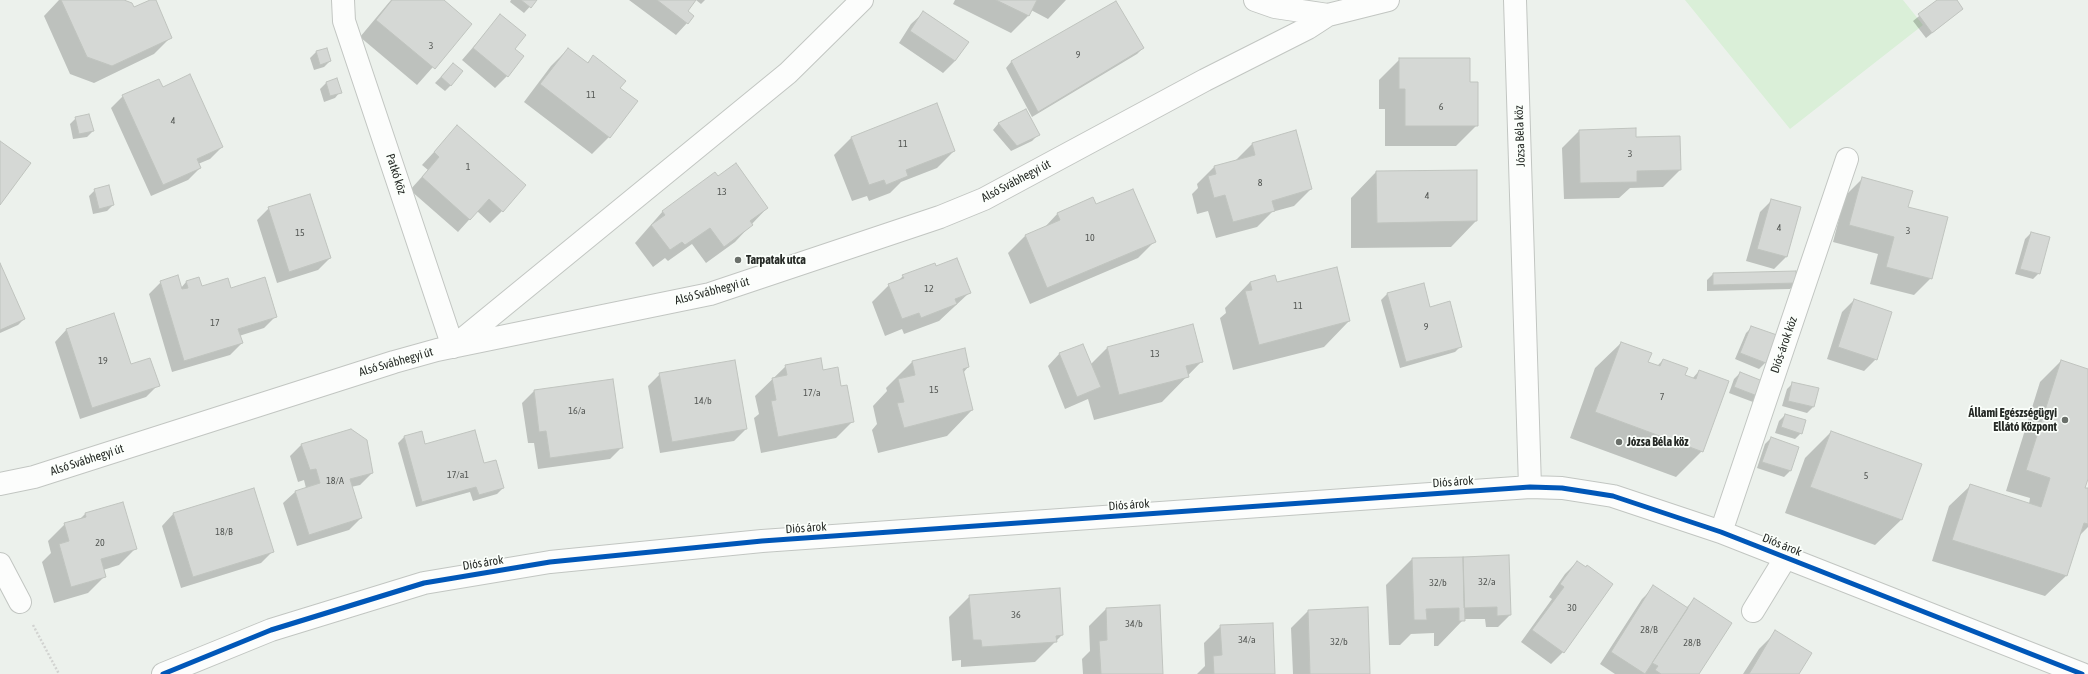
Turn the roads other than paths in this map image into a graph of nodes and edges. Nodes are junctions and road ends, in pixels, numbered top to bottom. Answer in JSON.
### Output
{"nodes":[{"id":1,"x":343,"y":0,"type":"edge"},
{"id":2,"x":862,"y":0,"type":"edge"},
{"id":3,"x":1255,"y":0,"type":"edge"},
{"id":4,"x":1388,"y":0,"type":"edge"},
{"id":5,"x":1515,"y":0,"type":"edge"},
{"id":6,"x":1328,"y":15,"type":"junction"},
{"id":7,"x":1847,"y":159,"type":"dead end"},
{"id":8,"x":453,"y":347,"type":"junction"},
{"id":9,"x":0,"y":484,"type":"edge"},
{"id":10,"x":1530,"y":487,"type":"junction"},
{"id":11,"x":1721,"y":532,"type":"junction"},
{"id":12,"x":1786,"y":557,"type":"junction"},
{"id":13,"x":0,"y":564,"type":"edge"},
{"id":14,"x":20,"y":602,"type":"road end"},
{"id":15,"x":1753,"y":611,"type":"dead end"},
{"id":16,"x":163,"y":674,"type":"edge"},
{"id":17,"x":2082,"y":674,"type":"edge"}],
"edges":[{"from":1,"to":8,"type":"street","name":"Patkó köz"},
{"from":2,"to":8,"type":"street"},
{"from":3,"to":6,"type":"street"},
{"from":4,"to":6,"type":"street","name":"Alsó Svábhegyi út"},
{"from":5,"to":10,"type":"street","name":"Józsa Béla köz"},
{"from":6,"to":8,"type":"street","name":"Alsó Svábhegyi út"},
{"from":7,"to":11,"type":"street","name":"Diós-árok köz"},
{"from":8,"to":9,"type":"street","name":"Alsó Svábhegyi út"},
{"from":10,"to":11,"type":"street","name":"Diós árok"},
{"from":10,"to":16,"type":"street","name":"Diós árok"},
{"from":11,"to":12,"type":"street","name":"Diós árok"},
{"from":12,"to":15,"type":"street"},
{"from":12,"to":17,"type":"street","name":"Diós árok"},
{"from":13,"to":14,"type":"street"}]}
